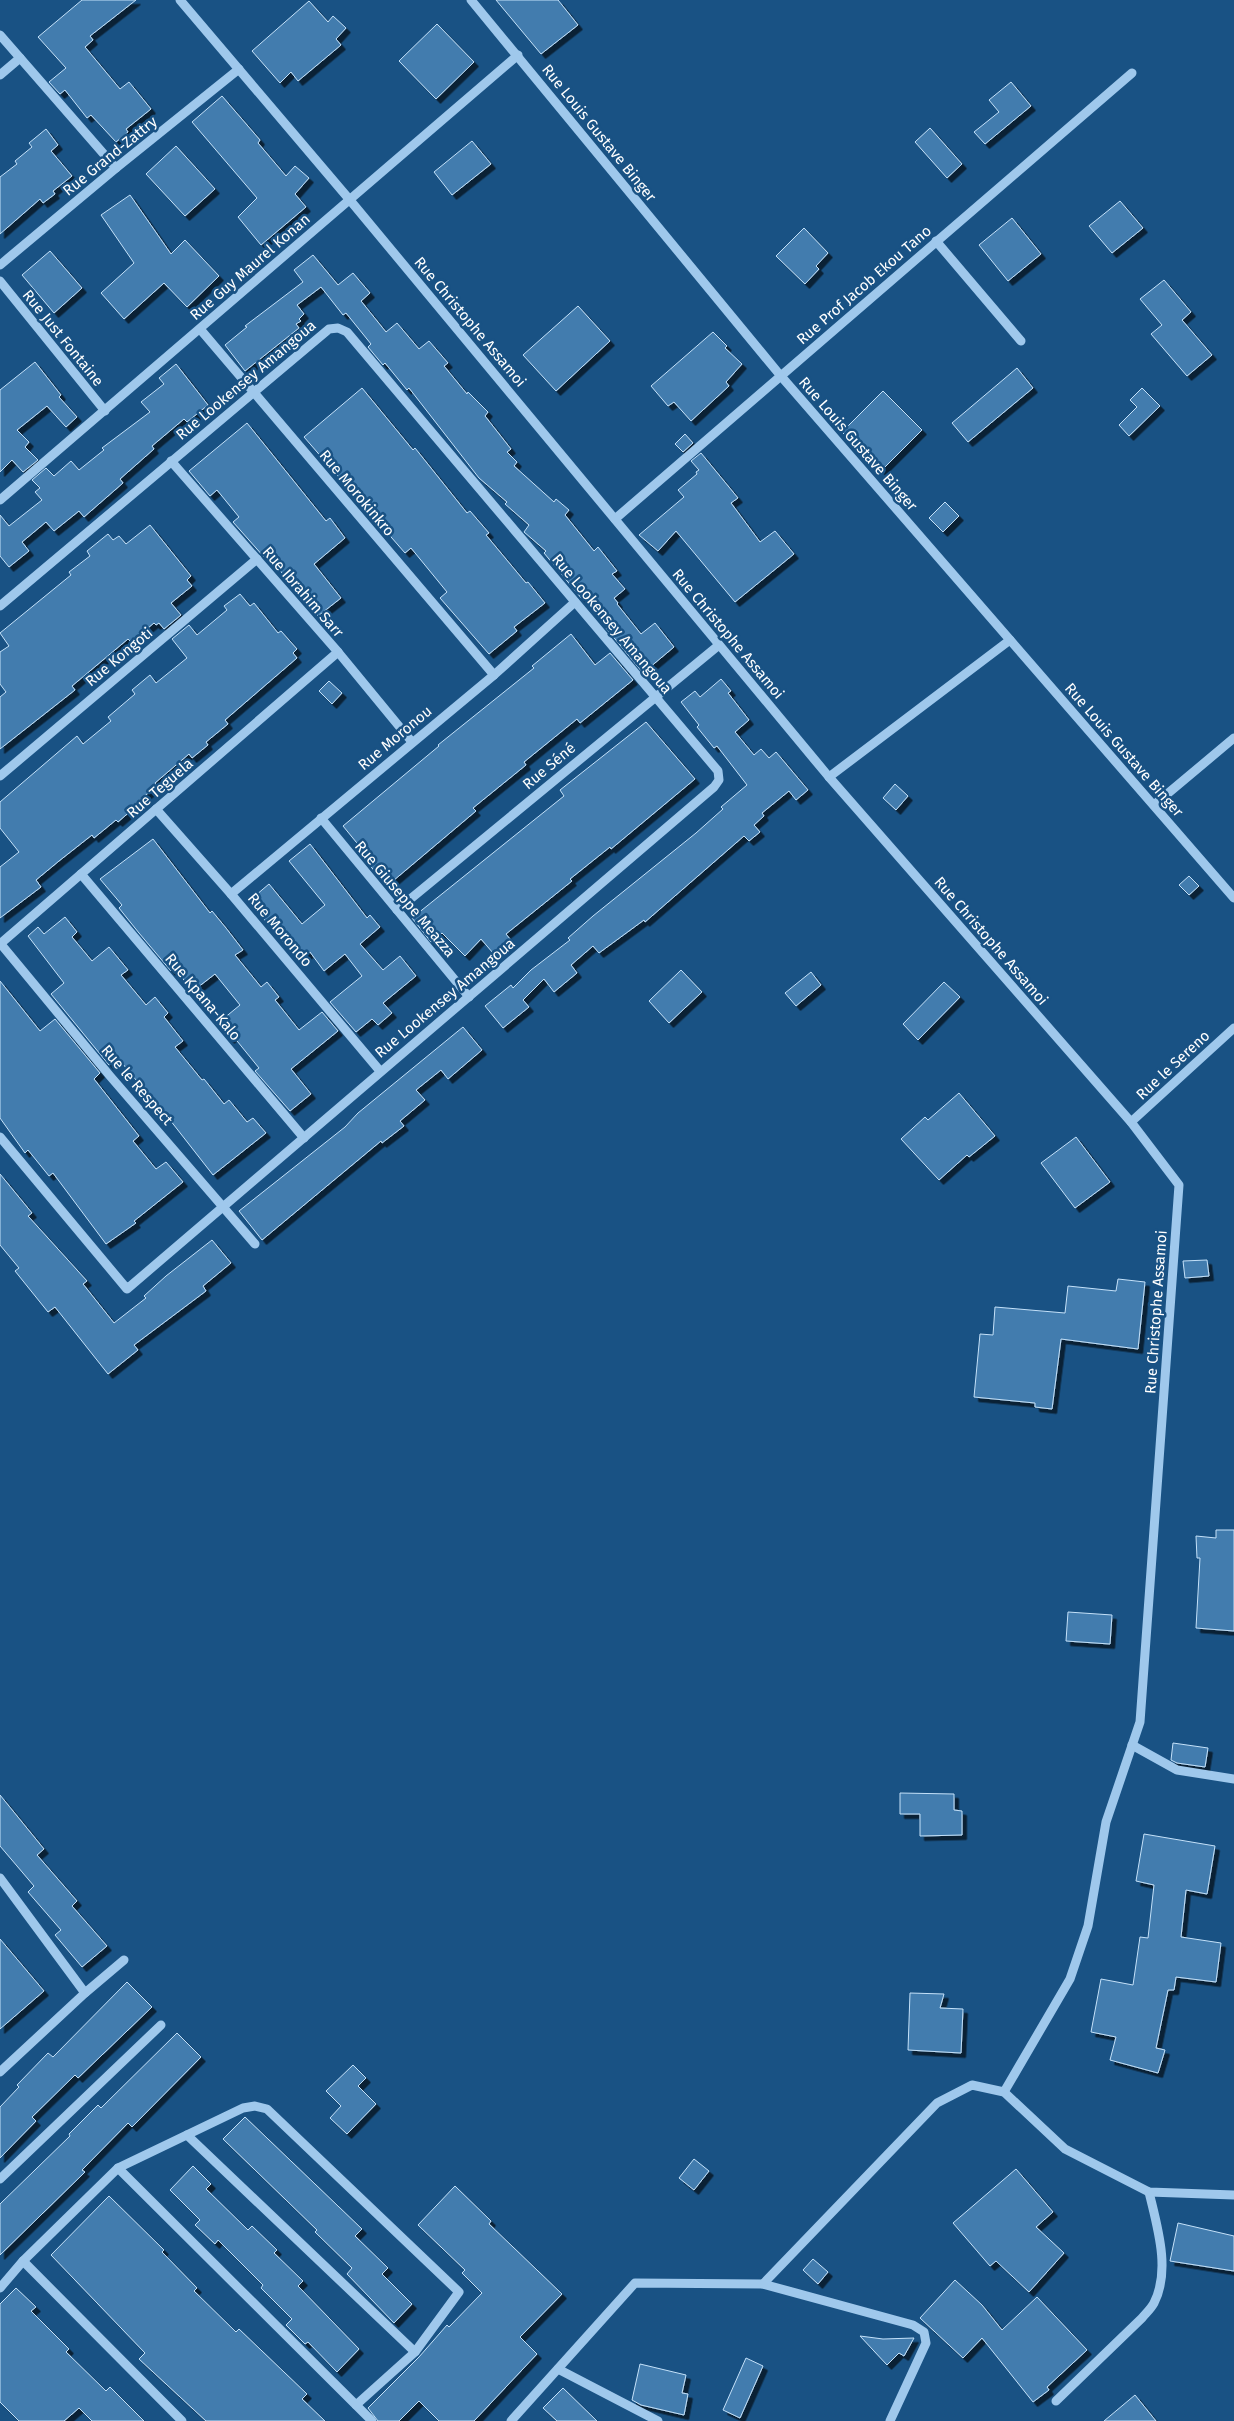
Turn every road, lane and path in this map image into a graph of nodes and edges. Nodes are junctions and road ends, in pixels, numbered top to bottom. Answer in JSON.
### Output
{"nodes":[{"id":1,"x":180,"y":0,"type":"edge"},
{"id":2,"x":471,"y":0,"type":"edge"},
{"id":3,"x":0,"y":35,"type":"edge"},
{"id":4,"x":518,"y":55,"type":"junction"},
{"id":5,"x":20,"y":58,"type":"junction"},
{"id":6,"x":238,"y":69,"type":"junction"},
{"id":7,"x":1132,"y":73,"type":"dead end"},
{"id":8,"x":0,"y":75,"type":"edge"},
{"id":9,"x":116,"y":168,"type":"junction"},
{"id":10,"x":349,"y":199,"type":"junction"},
{"id":11,"x":936,"y":241,"type":"junction"},
{"id":12,"x":0,"y":265,"type":"edge"},
{"id":13,"x":0,"y":281,"type":"edge"},
{"id":14,"x":200,"y":328,"type":"junction"},
{"id":15,"x":1020,"y":341,"type":"dead end"},
{"id":16,"x":780,"y":375,"type":"junction"},
{"id":17,"x":253,"y":392,"type":"junction"},
{"id":18,"x":105,"y":411,"type":"junction"},
{"id":19,"x":171,"y":461,"type":"junction"},
{"id":20,"x":0,"y":500,"type":"edge"},
{"id":21,"x":615,"y":519,"type":"junction"},
{"id":22,"x":257,"y":559,"type":"junction"},
{"id":23,"x":576,"y":602,"type":"junction"},
{"id":24,"x":0,"y":606,"type":"edge"},
{"id":25,"x":1010,"y":640,"type":"junction"},
{"id":26,"x":719,"y":644,"type":"junction"},
{"id":27,"x":338,"y":652,"type":"junction"},
{"id":28,"x":494,"y":675,"type":"junction"},
{"id":29,"x":654,"y":696,"type":"junction"},
{"id":30,"x":1234,"y":738,"type":"edge"},
{"id":31,"x":412,"y":742,"type":"junction"},
{"id":32,"x":0,"y":776,"type":"edge"},
{"id":33,"x":829,"y":777,"type":"junction"},
{"id":34,"x":1154,"y":805,"type":"junction"},
{"id":35,"x":156,"y":809,"type":"junction"},
{"id":36,"x":321,"y":818,"type":"junction"},
{"id":37,"x":81,"y":874,"type":"junction"},
{"id":38,"x":232,"y":894,"type":"junction"},
{"id":39,"x":1234,"y":898,"type":"edge"},
{"id":40,"x":397,"y":910,"type":"junction"},
{"id":41,"x":0,"y":943,"type":"edge"},
{"id":42,"x":469,"y":997,"type":"junction"},
{"id":43,"x":1234,"y":1028,"type":"edge"},
{"id":44,"x":380,"y":1071,"type":"junction"},
{"id":45,"x":1132,"y":1122,"type":"junction"},
{"id":46,"x":0,"y":1137,"type":"edge"},
{"id":47,"x":304,"y":1138,"type":"junction"},
{"id":48,"x":224,"y":1206,"type":"junction"},
{"id":49,"x":255,"y":1244,"type":"dead end"},
{"id":50,"x":1132,"y":1745,"type":"junction"},
{"id":51,"x":1234,"y":1779,"type":"edge"},
{"id":52,"x":0,"y":1878,"type":"edge"},
{"id":53,"x":124,"y":1960,"type":"dead end"},
{"id":54,"x":85,"y":1993,"type":"junction"},
{"id":55,"x":160,"y":2025,"type":"dead end"},
{"id":56,"x":2,"y":2067,"type":"edge"},
{"id":57,"x":1004,"y":2092,"type":"junction"},
{"id":58,"x":187,"y":2135,"type":"junction"},
{"id":59,"x":118,"y":2168,"type":"junction"},
{"id":60,"x":0,"y":2179,"type":"edge"},
{"id":61,"x":1149,"y":2192,"type":"junction"},
{"id":62,"x":1234,"y":2195,"type":"edge"},
{"id":63,"x":22,"y":2261,"type":"junction"},
{"id":64,"x":762,"y":2284,"type":"junction"},
{"id":65,"x":0,"y":2288,"type":"edge"},
{"id":66,"x":415,"y":2352,"type":"junction"},
{"id":67,"x":558,"y":2369,"type":"junction"},
{"id":68,"x":1056,"y":2401,"type":"dead end"},
{"id":69,"x":356,"y":2405,"type":"junction"},
{"id":70,"x":182,"y":2421,"type":"edge"},
{"id":71,"x":372,"y":2421,"type":"edge"},
{"id":72,"x":511,"y":2421,"type":"edge"},
{"id":73,"x":658,"y":2421,"type":"edge"},
{"id":74,"x":890,"y":2421,"type":"edge"}],
"edges":[{"from":1,"to":6,"type":"street","name":"Rue Christophe Assamoi"},
{"from":2,"to":4,"type":"street","name":"Rue Louis Gustave Binger"},
{"from":3,"to":5,"type":"street"},
{"from":4,"to":10,"type":"street","name":"Rue Guy Maurel Konan"},
{"from":4,"to":16,"type":"street","name":"Rue Louis Gustave Binger"},
{"from":5,"to":8,"type":"street"},
{"from":5,"to":9,"type":"street"},
{"from":6,"to":9,"type":"street","name":"Rue Grand-Zattry"},
{"from":6,"to":10,"type":"street","name":"Rue Christophe Assamoi"},
{"from":7,"to":11,"type":"street","name":"Rue Prof Jacob Ekou Tano"},
{"from":9,"to":12,"type":"street","name":"Rue Grand-Zattry"},
{"from":10,"to":14,"type":"street","name":"Rue Guy Maurel Konan"},
{"from":10,"to":21,"type":"street","name":"Rue Christophe Assamoi"},
{"from":11,"to":15,"type":"street"},
{"from":11,"to":16,"type":"street","name":"Rue Prof Jacob Ekou Tano"},
{"from":13,"to":18,"type":"street","name":"Rue Just Fontaine"},
{"from":14,"to":17,"type":"street","name":"Rue Morokinkro"},
{"from":14,"to":18,"type":"street","name":"Rue Guy Maurel Konan"},
{"from":16,"to":21,"type":"street","name":"Rue Prof Jacob Ekou Tano"},
{"from":16,"to":25,"type":"street","name":"Rue Louis Gustave Binger"},
{"from":17,"to":19,"type":"street","name":"Rue Lookensey Amangoua"},
{"from":17,"to":23,"type":"street","name":"Rue Lookensey Amangoua"},
{"from":17,"to":28,"type":"street","name":"Rue Morokinkro"},
{"from":18,"to":20,"type":"street","name":"Rue Guy Maurel Konan"},
{"from":19,"to":22,"type":"street","name":"Rue Ibrahim Sarr"},
{"from":19,"to":24,"type":"street","name":"Rue Lookensey Amangoua"},
{"from":21,"to":26,"type":"street","name":"Rue Christophe Assamoi"},
{"from":22,"to":27,"type":"street","name":"Rue Ibrahim Sarr"},
{"from":22,"to":32,"type":"street","name":"Rue Kongoti"},
{"from":23,"to":28,"type":"street","name":"Rue Moronou"},
{"from":23,"to":29,"type":"street","name":"Rue Lookensey Amangoua"},
{"from":25,"to":33,"type":"street"},
{"from":25,"to":34,"type":"street","name":"Rue Louis Gustave Binger"},
{"from":26,"to":29,"type":"street","name":"Rue Séné"},
{"from":26,"to":33,"type":"street","name":"Rue Christophe Assamoi"},
{"from":27,"to":31,"type":"street","name":"Rue Ibrahim Sarr"},
{"from":27,"to":35,"type":"street","name":"Rue Teguela"},
{"from":28,"to":31,"type":"street","name":"Rue Moronou"},
{"from":29,"to":40,"type":"street","name":"Rue Séné"},
{"from":29,"to":42,"type":"street","name":"Rue Lookensey Amangoua"},
{"from":30,"to":34,"type":"street"},
{"from":31,"to":36,"type":"street","name":"Rue Moronou"},
{"from":33,"to":45,"type":"street","name":"Rue Christophe Assamoi"},
{"from":34,"to":39,"type":"street","name":"Rue Louis Gustave Binger"},
{"from":35,"to":37,"type":"street","name":"Rue Teguela"},
{"from":35,"to":38,"type":"street","name":"Rue Morondo"},
{"from":36,"to":38,"type":"street","name":"Rue Moronou"},
{"from":36,"to":40,"type":"street","name":"Rue Giuseppe Meazza"},
{"from":37,"to":41,"type":"street","name":"Rue Teguela"},
{"from":37,"to":47,"type":"street","name":"Rue Kpana-Kalo"},
{"from":38,"to":44,"type":"street","name":"Rue Morondo"},
{"from":40,"to":42,"type":"street","name":"Rue Giuseppe Meazza"},
{"from":41,"to":48,"type":"street","name":"Rue le Respect"},
{"from":42,"to":44,"type":"street","name":"Rue Lookensey Amangoua"},
{"from":43,"to":45,"type":"street","name":"Rue le Sereno"},
{"from":44,"to":47,"type":"street","name":"Rue Lookensey Amangoua"},
{"from":45,"to":50,"type":"street","name":"Rue Christophe Assamoi"},
{"from":46,"to":48,"type":"street","name":"Rue Lookensey Amangoua"},
{"from":47,"to":48,"type":"street","name":"Rue Lookensey Amangoua"},
{"from":48,"to":49,"type":"street","name":"Rue le Respect"},
{"from":50,"to":51,"type":"street"},
{"from":50,"to":57,"type":"street","name":"Rue Christophe Assamoi"},
{"from":52,"to":54,"type":"street"},
{"from":53,"to":54,"type":"street"},
{"from":54,"to":56,"type":"street"},
{"from":55,"to":60,"type":"street"},
{"from":57,"to":61,"type":"street"},
{"from":57,"to":64,"type":"street"},
{"from":58,"to":59,"type":"street"},
{"from":58,"to":66,"type":"street"},
{"from":58,"to":66,"type":"street"},
{"from":59,"to":63,"type":"street"},
{"from":59,"to":69,"type":"street"},
{"from":61,"to":62,"type":"street"},
{"from":61,"to":68,"type":"street"},
{"from":63,"to":65,"type":"street"},
{"from":63,"to":70,"type":"street"},
{"from":64,"to":67,"type":"street"},
{"from":64,"to":74,"type":"street"},
{"from":66,"to":69,"type":"street"},
{"from":67,"to":72,"type":"street"},
{"from":67,"to":73,"type":"street"},
{"from":69,"to":71,"type":"street"}]}
